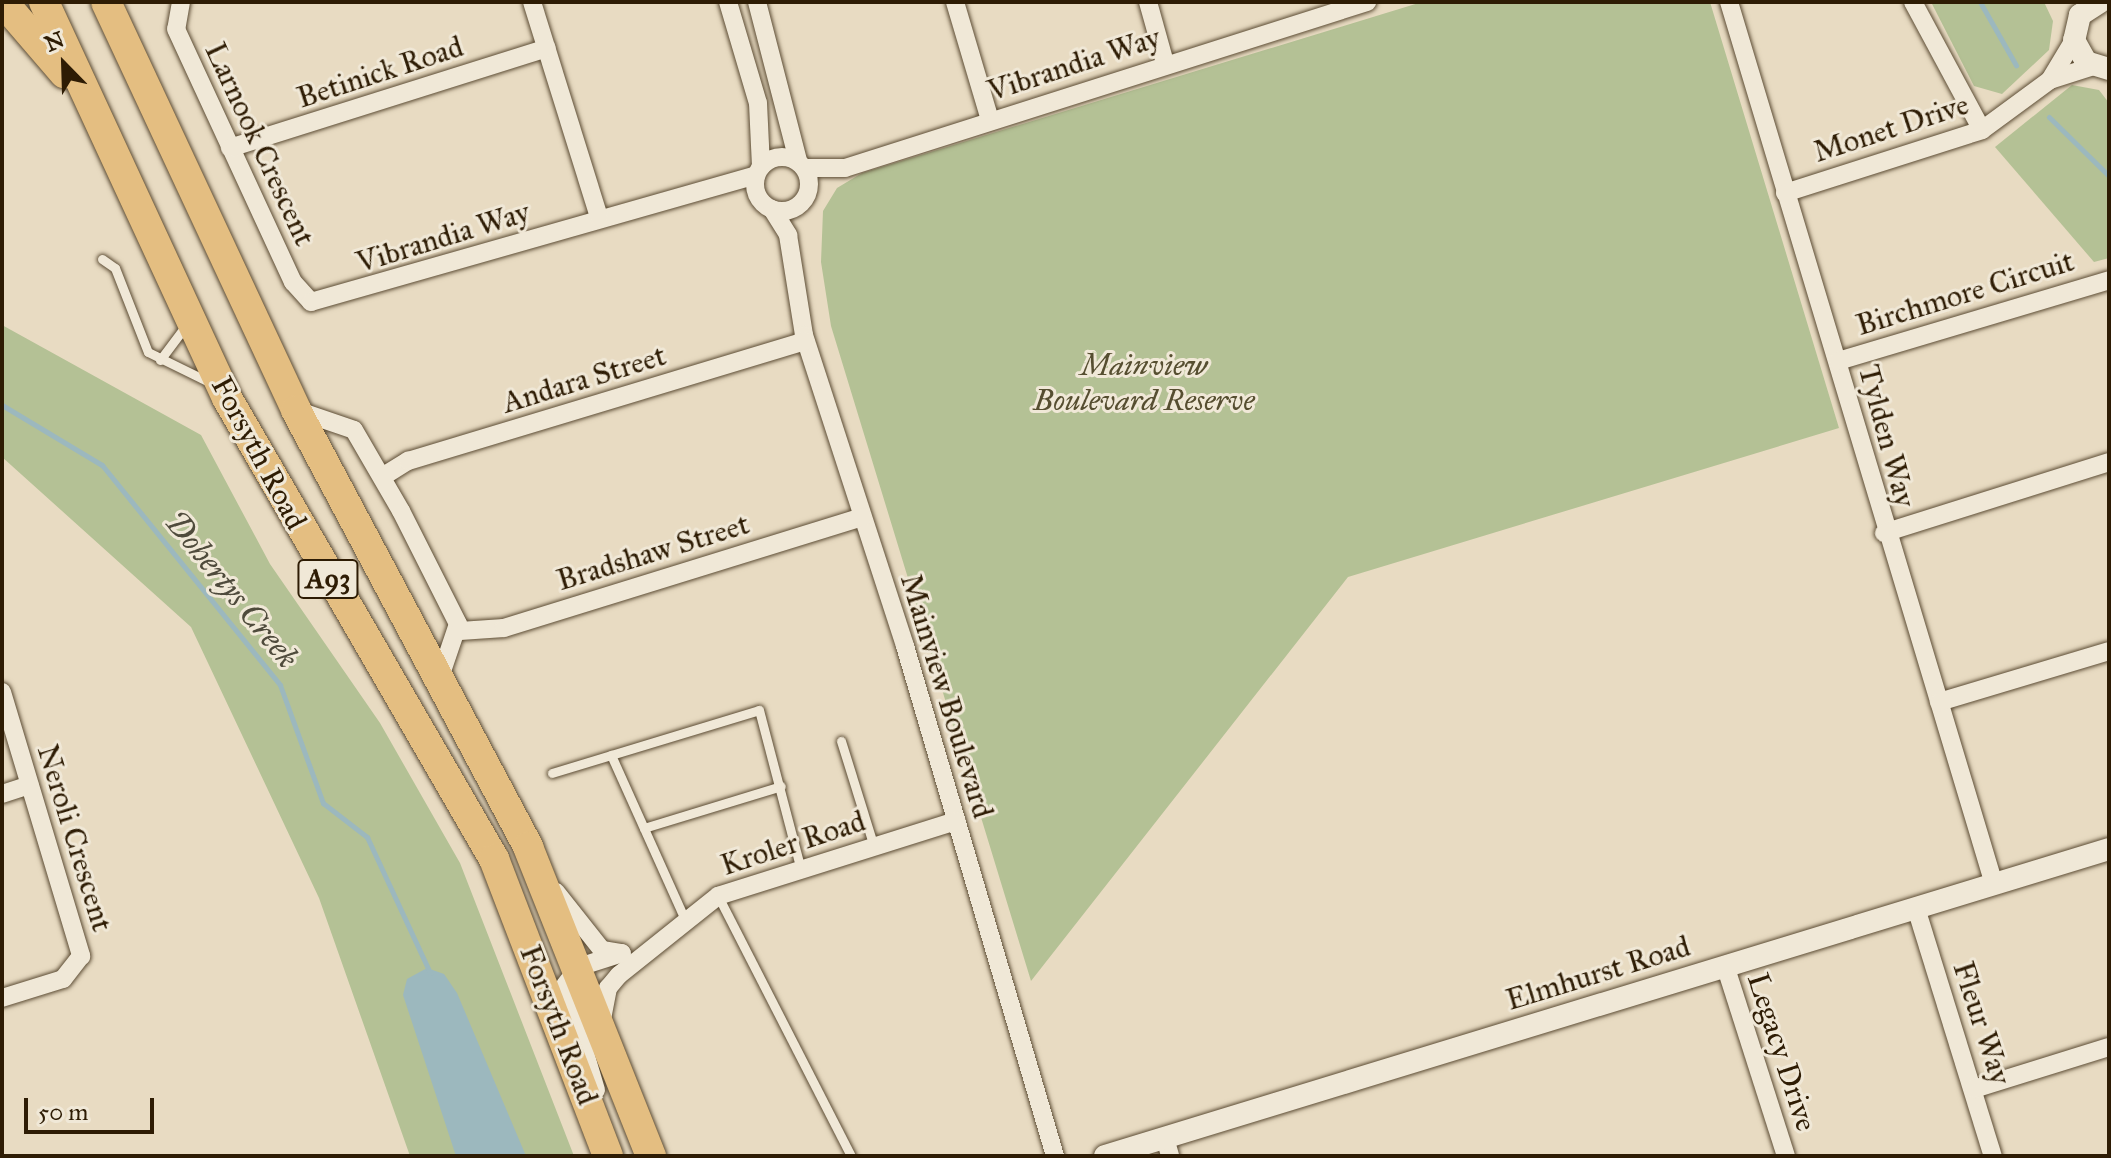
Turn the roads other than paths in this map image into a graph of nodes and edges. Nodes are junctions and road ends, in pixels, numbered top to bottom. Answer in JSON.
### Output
{"nodes":[{"id":1,"x":3,"y":2,"type":"edge"},
{"id":2,"x":44,"y":2,"type":"edge"},
{"id":3,"x":106,"y":2,"type":"edge"},
{"id":4,"x":123,"y":2,"type":"edge"},
{"id":5,"x":181,"y":2,"type":"edge"},
{"id":6,"x":532,"y":2,"type":"edge"},
{"id":7,"x":728,"y":2,"type":"edge"},
{"id":8,"x":757,"y":2,"type":"edge"},
{"id":9,"x":955,"y":2,"type":"edge"},
{"id":10,"x":1148,"y":2,"type":"edge"},
{"id":11,"x":1367,"y":2,"type":"edge"},
{"id":12,"x":1729,"y":2,"type":"edge"},
{"id":13,"x":1913,"y":2,"type":"edge"},
{"id":14,"x":2100,"y":2,"type":"edge"},
{"id":15,"x":1336,"y":6,"type":"edge"},
{"id":16,"x":2074,"y":22,"type":"edge"},
{"id":17,"x":123,"y":39,"type":"junction"},
{"id":18,"x":547,"y":48,"type":"junction"},
{"id":19,"x":1165,"y":63,"type":"junction"},
{"id":20,"x":2104,"y":69,"type":"edge"},
{"id":21,"x":2050,"y":80,"type":"junction"},
{"id":22,"x":95,"y":112,"type":"junction"},
{"id":23,"x":990,"y":120,"type":"junction"},
{"id":24,"x":1982,"y":130,"type":"junction"},
{"id":25,"x":230,"y":148,"type":"junction"},
{"id":26,"x":801,"y":164,"type":"junction"},
{"id":27,"x":845,"y":168,"type":"junction"},
{"id":28,"x":759,"y":171,"type":"junction"},
{"id":29,"x":1785,"y":193,"type":"junction"},
{"id":30,"x":685,"y":197,"type":"junction"},
{"id":31,"x":806,"y":198,"type":"junction"},
{"id":32,"x":766,"y":205,"type":"junction"},
{"id":33,"x":599,"y":217,"type":"junction"},
{"id":34,"x":792,"y":252,"type":"junction"},
{"id":35,"x":102,"y":259,"type":"dead end"},
{"id":36,"x":2109,"y":280,"type":"edge"},
{"id":37,"x":311,"y":302,"type":"joint"},
{"id":38,"x":192,"y":317,"type":"junction"},
{"id":39,"x":805,"y":341,"type":"junction"},
{"id":40,"x":160,"y":360,"type":"junction"},
{"id":41,"x":1838,"y":361,"type":"junction"},
{"id":42,"x":227,"y":398,"type":"junction"},
{"id":43,"x":296,"y":410,"type":"junction"},
{"id":44,"x":2109,"y":462,"type":"edge"},
{"id":45,"x":382,"y":477,"type":"junction"},
{"id":46,"x":862,"y":517,"type":"junction"},
{"id":47,"x":1884,"y":533,"type":"junction"},
{"id":48,"x":460,"y":631,"type":"junction"},
{"id":49,"x":2109,"y":651,"type":"edge"},
{"id":50,"x":439,"y":680,"type":"junction"},
{"id":51,"x":2,"y":692,"type":"edge"},
{"id":52,"x":1939,"y":702,"type":"junction"},
{"id":53,"x":841,"y":741,"type":"dead end"},
{"id":54,"x":611,"y":755,"type":"junction"},
{"id":55,"x":552,"y":773,"type":"dead end"},
{"id":56,"x":30,"y":785,"type":"junction"},
{"id":57,"x":781,"y":786,"type":"junction"},
{"id":58,"x":2,"y":794,"type":"edge"},
{"id":59,"x":956,"y":821,"type":"junction"},
{"id":60,"x":644,"y":828,"type":"junction"},
{"id":61,"x":528,"y":847,"type":"junction"},
{"id":62,"x":874,"y":847,"type":"junction"},
{"id":63,"x":2109,"y":849,"type":"edge"},
{"id":64,"x":801,"y":870,"type":"junction"},
{"id":65,"x":1994,"y":884,"type":"junction"},
{"id":66,"x":718,"y":896,"type":"junction"},
{"id":67,"x":1916,"y":908,"type":"junction"},
{"id":68,"x":686,"y":922,"type":"junction"},
{"id":69,"x":659,"y":942,"type":"junction"},
{"id":70,"x":622,"y":953,"type":"junction"},
{"id":71,"x":1725,"y":965,"type":"junction"},
{"id":72,"x":579,"y":967,"type":"junction"},
{"id":73,"x":2,"y":998,"type":"edge"},
{"id":74,"x":601,"y":1022,"type":"junction"},
{"id":75,"x":2109,"y":1047,"type":"edge"},
{"id":76,"x":1974,"y":1089,"type":"junction"},
{"id":77,"x":1168,"y":1147,"type":"edge"},
{"id":78,"x":608,"y":1156,"type":"edge"},
{"id":79,"x":651,"y":1156,"type":"edge"},
{"id":80,"x":851,"y":1156,"type":"edge"},
{"id":81,"x":1055,"y":1156,"type":"edge"},
{"id":82,"x":1105,"y":1156,"type":"edge"},
{"id":83,"x":1786,"y":1156,"type":"edge"},
{"id":84,"x":1993,"y":1156,"type":"edge"}],
"edges":[{"from":1,"to":22,"type":"highway"},
{"from":2,"to":22,"type":"highway","name":"Forsyth Road","number":"A93"},
{"from":3,"to":17,"type":"highway","name":"Forsyth Road","number":"A93"},
{"from":4,"to":17,"type":"highway"},
{"from":5,"to":25,"type":"street","name":"Larnook Crescent"},
{"from":6,"to":18,"type":"street"},
{"from":7,"to":28,"type":"street"},
{"from":8,"to":26,"type":"street"},
{"from":9,"to":23,"type":"street"},
{"from":10,"to":19,"type":"street"},
{"from":11,"to":15,"type":"street","name":"Vibrandia Way"},
{"from":12,"to":29,"type":"street","name":"Tylden Way"},
{"from":13,"to":24,"type":"street"},
{"from":14,"to":16,"type":"street"},
{"from":15,"to":19,"type":"street","name":"Vibrandia Way"},
{"from":16,"to":20,"type":"street"},
{"from":16,"to":21,"type":"street","name":"Monet Drive"},
{"from":17,"to":43,"type":"highway","name":"Forsyth Road","number":"A93"},
{"from":18,"to":25,"type":"street","name":"Betinick Road"},
{"from":18,"to":33,"type":"street"},
{"from":19,"to":23,"type":"street","name":"Vibrandia Way"},
{"from":20,"to":21,"type":"street","name":"Monet Drive"},
{"from":21,"to":24,"type":"street","name":"Monet Drive"},
{"from":22,"to":38,"type":"highway","name":"Forsyth Road","number":"A93"},
{"from":23,"to":27,"type":"street","name":"Vibrandia Way"},
{"from":24,"to":29,"type":"street","name":"Monet Drive"},
{"from":25,"to":37,"type":"street","name":"Larnook Crescent"},
{"from":26,"to":27,"type":"street","name":"Vibrandia Way"},
{"from":26,"to":28,"type":"street","name":"Vibrandia Way"},
{"from":26,"to":31,"type":"street","name":"Mainview Boulevard"},
{"from":27,"to":31,"type":"street","name":"Vibrandia Way"},
{"from":28,"to":30,"type":"street","name":"Vibrandia Way"},
{"from":28,"to":32,"type":"street","name":"Mainview Boulevard"},
{"from":29,"to":41,"type":"street","name":"Tylden Way"},
{"from":30,"to":32,"type":"street","name":"Vibrandia Way"},
{"from":30,"to":33,"type":"street","name":"Vibrandia Way"},
{"from":31,"to":32,"type":"street","name":"Vibrandia Way"},
{"from":31,"to":34,"type":"street","name":"Mainview Boulevard"},
{"from":32,"to":34,"type":"street","name":"Mainview Boulevard"},
{"from":33,"to":37,"type":"street","name":"Vibrandia Way"},
{"from":34,"to":39,"type":"street","name":"Mainview Boulevard"},
{"from":35,"to":40,"type":"lane"},
{"from":36,"to":41,"type":"street","name":"Birchmore Circuit"},
{"from":38,"to":40,"type":"lane"},
{"from":38,"to":42,"type":"highway","name":"Forsyth Road","number":"A93"},
{"from":39,"to":45,"type":"street","name":"Andara Street"},
{"from":39,"to":46,"type":"street","name":"Mainview Boulevard"},
{"from":40,"to":42,"type":"lane"},
{"from":41,"to":47,"type":"street","name":"Tylden Way"},
{"from":42,"to":78,"type":"highway","name":"Forsyth Road","number":"A93"},
{"from":43,"to":45,"type":"street"},
{"from":43,"to":50,"type":"highway","name":"Forsyth Road","number":"A93"},
{"from":44,"to":47,"type":"street"},
{"from":45,"to":48,"type":"street"},
{"from":46,"to":48,"type":"street","name":"Bradshaw Street"},
{"from":46,"to":59,"type":"street","name":"Mainview Boulevard"},
{"from":47,"to":52,"type":"street","name":"Tylden Way"},
{"from":48,"to":50,"type":"street"},
{"from":49,"to":52,"type":"street"},
{"from":50,"to":61,"type":"highway","name":"Forsyth Road","number":"A93"},
{"from":51,"to":56,"type":"street","name":"Neroli Crescent"},
{"from":52,"to":65,"type":"street","name":"Tylden Way"},
{"from":53,"to":62,"type":"lane"},
{"from":54,"to":55,"type":"lane"},
{"from":54,"to":57,"type":"lane"},
{"from":54,"to":60,"type":"lane"},
{"from":56,"to":58,"type":"street"},
{"from":56,"to":73,"type":"street","name":"Neroli Crescent"},
{"from":57,"to":60,"type":"lane"},
{"from":57,"to":64,"type":"lane"},
{"from":59,"to":62,"type":"street","name":"Kroler Road"},
{"from":59,"to":81,"type":"street","name":"Mainview Boulevard"},
{"from":60,"to":68,"type":"lane"},
{"from":61,"to":70,"type":"street"},
{"from":61,"to":72,"type":"highway","name":"Forsyth Road","number":"A93"},
{"from":62,"to":64,"type":"street","name":"Kroler Road"},
{"from":63,"to":65,"type":"street","name":"Elmhurst Road"},
{"from":64,"to":66,"type":"street","name":"Kroler Road"},
{"from":65,"to":67,"type":"street","name":"Elmhurst Road"},
{"from":66,"to":68,"type":"street","name":"Kroler Road"},
{"from":66,"to":80,"type":"lane"},
{"from":67,"to":71,"type":"street","name":"Elmhurst Road"},
{"from":67,"to":76,"type":"street","name":"Fleur Way"},
{"from":68,"to":69,"type":"street","name":"Kroler Road"},
{"from":69,"to":70,"type":"street"},
{"from":69,"to":74,"type":"street"},
{"from":70,"to":72,"type":"street"},
{"from":71,"to":77,"type":"street","name":"Elmhurst Road"},
{"from":71,"to":83,"type":"street","name":"Legacy Drive"},
{"from":72,"to":74,"type":"highway","name":"Forsyth Road","number":"A93"},
{"from":72,"to":78,"type":"street"},
{"from":74,"to":79,"type":"highway","name":"Forsyth Road","number":"A93"},
{"from":75,"to":76,"type":"street"},
{"from":76,"to":84,"type":"street","name":"Fleur Way"},
{"from":77,"to":82,"type":"street","name":"Elmhurst Road"}]}
